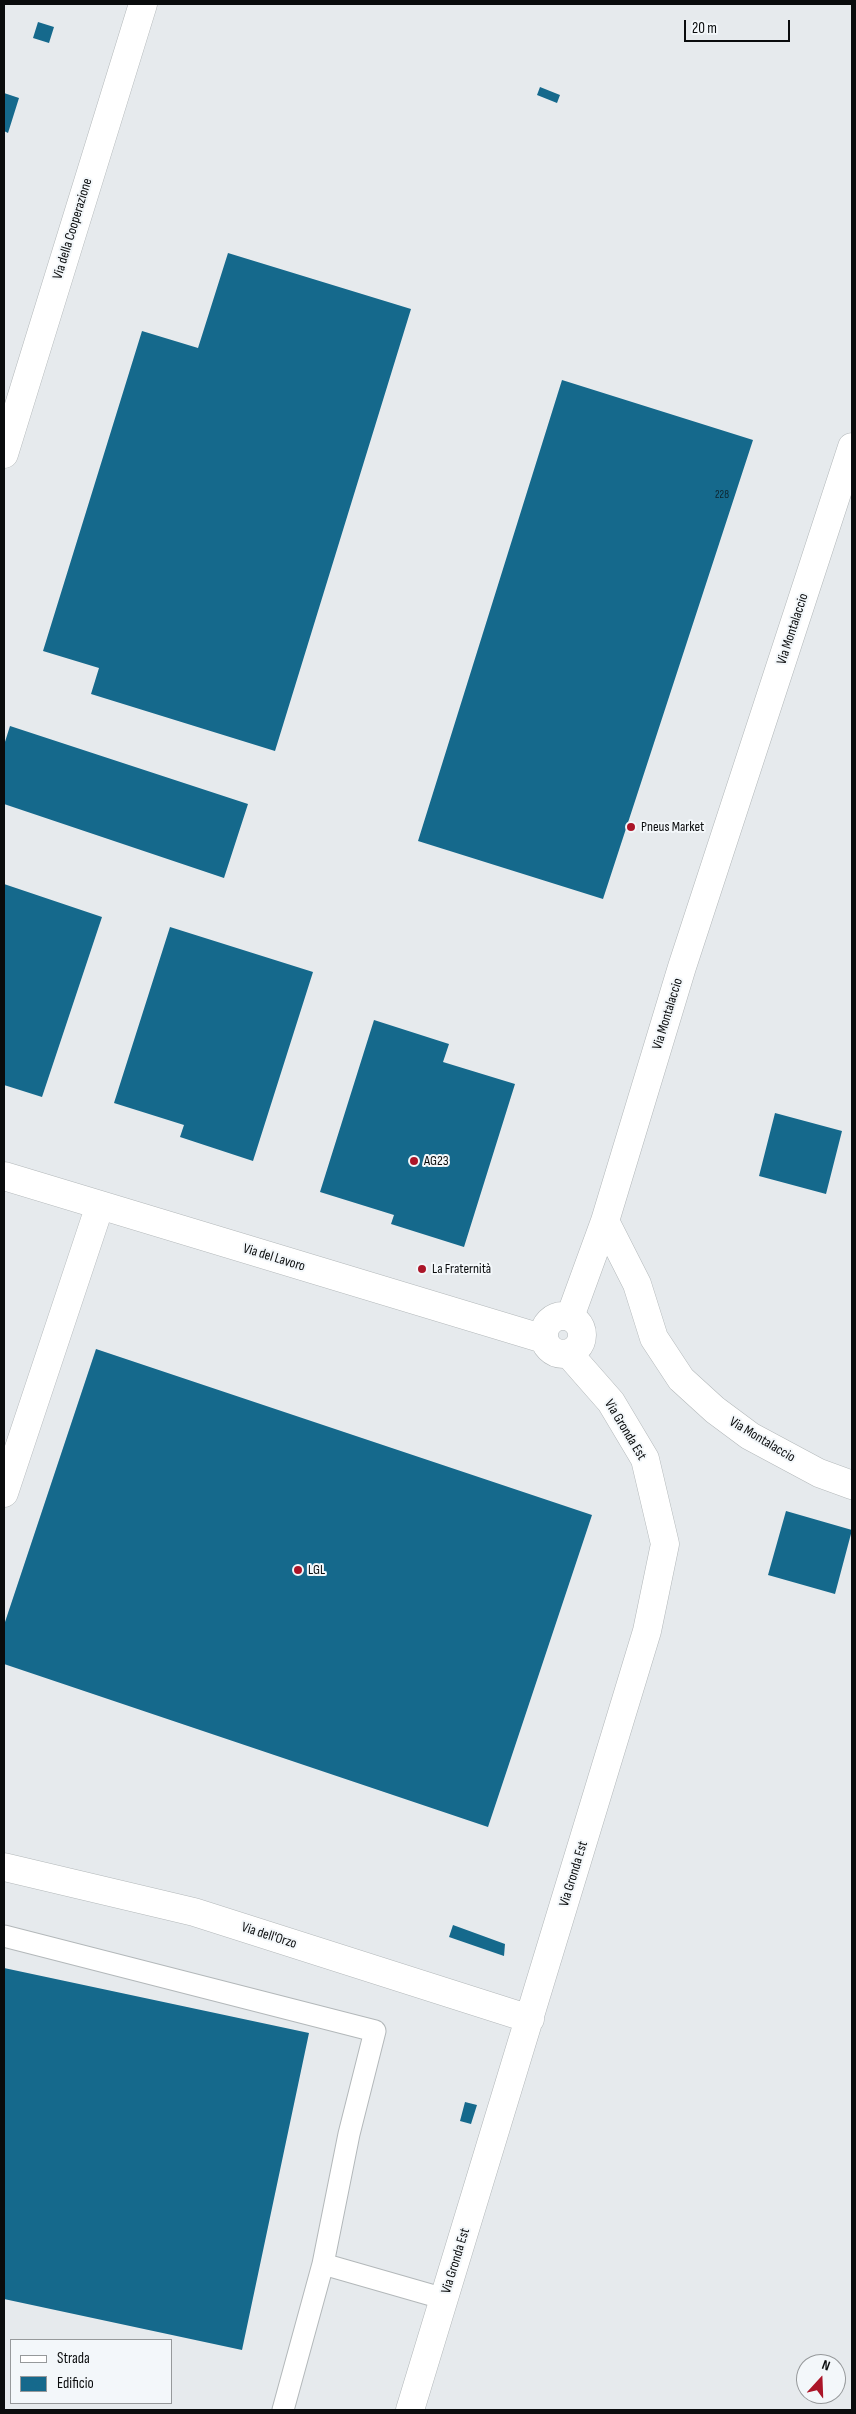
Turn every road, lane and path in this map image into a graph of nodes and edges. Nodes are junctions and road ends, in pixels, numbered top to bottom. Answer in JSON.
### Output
{"nodes":[{"id":1,"x":143,"y":4,"type":"edge"},
{"id":2,"x":852,"y":447,"type":"edge"},
{"id":3,"x":4,"y":454,"type":"edge"},
{"id":4,"x":847,"y":481,"type":"edge"},
{"id":5,"x":4,"y":1176,"type":"edge"},
{"id":6,"x":100,"y":1205,"type":"junction"},
{"id":7,"x":604,"y":1221,"type":"junction"},
{"id":8,"x":570,"y":1317,"type":"junction"},
{"id":9,"x":544,"y":1339,"type":"junction"},
{"id":10,"x":568,"y":1353,"type":"junction"},
{"id":11,"x":852,"y":1485,"type":"edge"},
{"id":12,"x":4,"y":1493,"type":"edge"},
{"id":13,"x":4,"y":1866,"type":"edge"},
{"id":14,"x":4,"y":1936,"type":"edge"},
{"id":15,"x":530,"y":2019,"type":"junction"},
{"id":16,"x":323,"y":2264,"type":"junction"},
{"id":17,"x":445,"y":2299,"type":"junction"},
{"id":18,"x":283,"y":2410,"type":"edge"},
{"id":19,"x":410,"y":2410,"type":"edge"}],
"edges":[{"from":1,"to":3,"type":"street","name":"Via della Cooperazione"},
{"from":2,"to":4,"type":"street","name":"Via Montalaccio"},
{"from":4,"to":7,"type":"street","name":"Via Montalaccio"},
{"from":5,"to":6,"type":"street","name":"Via del Lavoro"},
{"from":6,"to":9,"type":"street","name":"Via del Lavoro"},
{"from":6,"to":12,"type":"street"},
{"from":7,"to":8,"type":"street"},
{"from":7,"to":11,"type":"street","name":"Via Montalaccio"},
{"from":8,"to":9,"type":"street"},
{"from":8,"to":10,"type":"street"},
{"from":9,"to":10,"type":"street","name":"Via Gronda Est"},
{"from":10,"to":15,"type":"street","name":"Via Gronda Est"},
{"from":13,"to":15,"type":"street","name":"Via dell'Orzo"},
{"from":14,"to":16,"type":"lane"},
{"from":15,"to":17,"type":"street","name":"Via Gronda Est"},
{"from":16,"to":17,"type":"lane"},
{"from":16,"to":18,"type":"lane"},
{"from":17,"to":19,"type":"street","name":"Via Gronda Est"}]}
